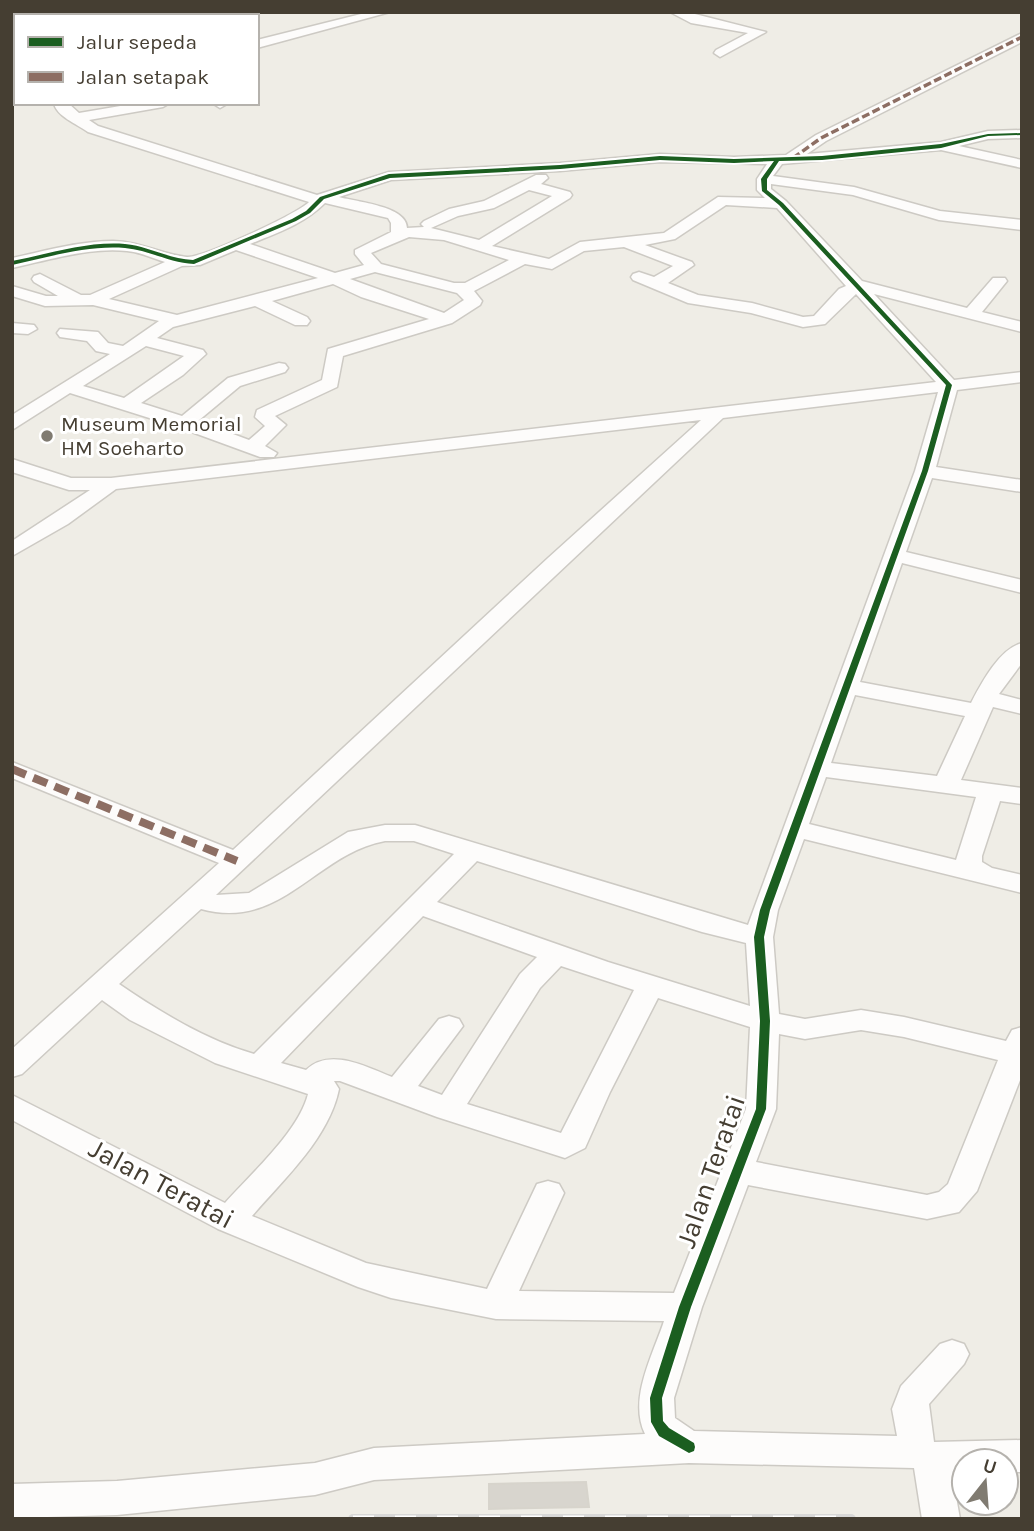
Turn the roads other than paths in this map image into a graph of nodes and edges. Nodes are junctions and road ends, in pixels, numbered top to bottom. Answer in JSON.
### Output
{"nodes":[{"id":1,"x":384,"y":12,"type":"edge"},
{"id":2,"x":752,"y":16,"type":"dead end"},
{"id":3,"x":678,"y":18,"type":"edge"},
{"id":4,"x":718,"y":24,"type":"junction"},
{"id":5,"x":1022,"y":37,"type":"edge"},
{"id":6,"x":259,"y":43,"type":"edge"},
{"id":7,"x":720,"y":54,"type":"dead end"},
{"id":8,"x":60,"y":105,"type":"edge"},
{"id":9,"x":151,"y":105,"type":"edge"},
{"id":10,"x":74,"y":118,"type":"junction"},
{"id":11,"x":1022,"y":134,"type":"edge"},
{"id":12,"x":941,"y":145,"type":"junction"},
{"id":13,"x":784,"y":160,"type":"junction"},
{"id":14,"x":1022,"y":164,"type":"edge"},
{"id":15,"x":560,"y":167,"type":"junction"},
{"id":16,"x":764,"y":179,"type":"junction"},
{"id":17,"x":528,"y":185,"type":"junction"},
{"id":18,"x":320,"y":199,"type":"junction"},
{"id":19,"x":781,"y":204,"type":"junction"},
{"id":20,"x":429,"y":223,"type":"dead end"},
{"id":21,"x":1022,"y":225,"type":"edge"},
{"id":22,"x":399,"y":234,"type":"junction"},
{"id":23,"x":623,"y":243,"type":"junction"},
{"id":24,"x":236,"y":245,"type":"junction"},
{"id":25,"x":480,"y":245,"type":"junction"},
{"id":26,"x":523,"y":259,"type":"junction"},
{"id":27,"x":180,"y":261,"type":"junction"},
{"id":28,"x":12,"y":262,"type":"edge"},
{"id":29,"x":375,"y":267,"type":"junction"},
{"id":30,"x":334,"y":278,"type":"junction"},
{"id":31,"x":40,"y":279,"type":"dead end"},
{"id":32,"x":999,"y":281,"type":"dead end"},
{"id":33,"x":855,"y":286,"type":"junction"},
{"id":34,"x":462,"y":289,"type":"junction"},
{"id":35,"x":233,"y":290,"type":"dead end"},
{"id":36,"x":12,"y":292,"type":"edge"},
{"id":37,"x":85,"y":299,"type":"junction"},
{"id":38,"x":255,"y":300,"type":"junction"},
{"id":39,"x":972,"y":313,"type":"junction"},
{"id":40,"x":446,"y":319,"type":"junction"},
{"id":41,"x":175,"y":320,"type":"junction"},
{"id":42,"x":291,"y":325,"type":"dead end"},
{"id":43,"x":1022,"y":327,"type":"edge"},
{"id":44,"x":66,"y":333,"type":"dead end"},
{"id":45,"x":142,"y":339,"type":"junction"},
{"id":46,"x":126,"y":352,"type":"junction"},
{"id":47,"x":279,"y":368,"type":"dead end"},
{"id":48,"x":1022,"y":377,"type":"edge"},
{"id":49,"x":949,"y":385,"type":"junction"},
{"id":50,"x":68,"y":387,"type":"junction"},
{"id":51,"x":127,"y":405,"type":"junction"},
{"id":52,"x":717,"y":412,"type":"junction"},
{"id":53,"x":185,"y":423,"type":"junction"},
{"id":54,"x":12,"y":424,"type":"edge"},
{"id":55,"x":252,"y":448,"type":"junction"},
{"id":56,"x":298,"y":462,"type":"junction"},
{"id":57,"x":12,"y":465,"type":"edge"},
{"id":58,"x":925,"y":471,"type":"junction"},
{"id":59,"x":111,"y":484,"type":"junction"},
{"id":60,"x":1022,"y":486,"type":"edge"},
{"id":61,"x":12,"y":550,"type":"edge"},
{"id":62,"x":894,"y":555,"type":"junction"},
{"id":63,"x":1022,"y":587,"type":"edge"},
{"id":64,"x":1022,"y":650,"type":"edge"},
{"id":65,"x":847,"y":687,"type":"junction"},
{"id":66,"x":983,"y":705,"type":"junction"},
{"id":67,"x":1022,"y":706,"type":"edge"},
{"id":68,"x":12,"y":769,"type":"edge"},
{"id":69,"x":818,"y":769,"type":"junction"},
{"id":70,"x":946,"y":785,"type":"junction"},
{"id":71,"x":991,"y":790,"type":"junction"},
{"id":72,"x":1022,"y":796,"type":"edge"},
{"id":73,"x":796,"y":830,"type":"junction"},
{"id":74,"x":473,"y":850,"type":"junction"},
{"id":75,"x":237,"y":861,"type":"junction"},
{"id":76,"x":984,"y":875,"type":"junction"},
{"id":77,"x":1022,"y":884,"type":"edge"},
{"id":78,"x":195,"y":898,"type":"junction"},
{"id":79,"x":419,"y":905,"type":"junction"},
{"id":80,"x":759,"y":937,"type":"junction"},
{"id":81,"x":556,"y":954,"type":"junction"},
{"id":82,"x":100,"y":985,"type":"junction"},
{"id":83,"x":651,"y":985,"type":"junction"},
{"id":84,"x":765,"y":1021,"type":"junction"},
{"id":85,"x":449,"y":1026,"type":"dead end"},
{"id":86,"x":1018,"y":1046,"type":"edge"},
{"id":87,"x":12,"y":1066,"type":"edge"},
{"id":88,"x":260,"y":1067,"type":"junction"},
{"id":89,"x":312,"y":1083,"type":"junction"},
{"id":90,"x":398,"y":1090,"type":"junction"},
{"id":91,"x":12,"y":1106,"type":"edge"},
{"id":92,"x":448,"y":1109,"type":"junction"},
{"id":93,"x":738,"y":1171,"type":"junction"},
{"id":94,"x":548,"y":1193,"type":"dead end"},
{"id":95,"x":229,"y":1220,"type":"junction"},
{"id":96,"x":496,"y":1305,"type":"junction"},
{"id":97,"x":685,"y":1307,"type":"junction"},
{"id":98,"x":951,"y":1354,"type":"dead end"},
{"id":99,"x":689,"y":1447,"type":"junction"},
{"id":100,"x":925,"y":1455,"type":"junction"},
{"id":101,"x":1022,"y":1457,"type":"edge"},
{"id":102,"x":12,"y":1501,"type":"edge"},
{"id":103,"x":941,"y":1519,"type":"edge"}],
"edges":[{"from":1,"to":6,"type":"street"},
{"from":2,"to":4,"type":"street"},
{"from":3,"to":4,"type":"street"},
{"from":4,"to":7,"type":"street"},
{"from":5,"to":13,"type":"street"},
{"from":8,"to":10,"type":"street"},
{"from":9,"to":10,"type":"street"},
{"from":10,"to":18,"type":"street"},
{"from":11,"to":12,"type":"street"},
{"from":12,"to":13,"type":"street"},
{"from":12,"to":14,"type":"street"},
{"from":13,"to":15,"type":"street"},
{"from":13,"to":16,"type":"street"},
{"from":15,"to":17,"type":"street"},
{"from":15,"to":18,"type":"street"},
{"from":16,"to":19,"type":"street"},
{"from":16,"to":21,"type":"street"},
{"from":17,"to":20,"type":"street"},
{"from":17,"to":25,"type":"street"},
{"from":18,"to":22,"type":"street"},
{"from":18,"to":24,"type":"street"},
{"from":19,"to":23,"type":"street"},
{"from":19,"to":33,"type":"street"},
{"from":22,"to":25,"type":"street"},
{"from":22,"to":29,"type":"street"},
{"from":23,"to":26,"type":"street"},
{"from":23,"to":33,"type":"street"},
{"from":24,"to":27,"type":"street"},
{"from":24,"to":30,"type":"street"},
{"from":25,"to":26,"type":"street"},
{"from":26,"to":34,"type":"street"},
{"from":27,"to":28,"type":"street"},
{"from":27,"to":37,"type":"street"},
{"from":29,"to":30,"type":"street"},
{"from":29,"to":34,"type":"street"},
{"from":30,"to":38,"type":"street"},
{"from":30,"to":40,"type":"street"},
{"from":31,"to":37,"type":"street"},
{"from":32,"to":39,"type":"street"},
{"from":33,"to":39,"type":"street"},
{"from":33,"to":49,"type":"street"},
{"from":34,"to":40,"type":"street"},
{"from":35,"to":38,"type":"street"},
{"from":36,"to":37,"type":"street"},
{"from":37,"to":41,"type":"street"},
{"from":38,"to":41,"type":"street"},
{"from":38,"to":42,"type":"street"},
{"from":39,"to":43,"type":"street"},
{"from":40,"to":55,"type":"street"},
{"from":41,"to":45,"type":"street"},
{"from":44,"to":46,"type":"street"},
{"from":45,"to":46,"type":"street"},
{"from":45,"to":51,"type":"street"},
{"from":46,"to":50,"type":"street"},
{"from":47,"to":53,"type":"street"},
{"from":48,"to":49,"type":"street"},
{"from":49,"to":52,"type":"street"},
{"from":49,"to":58,"type":"street","name":"Jalan Teratai"},
{"from":50,"to":51,"type":"street"},
{"from":50,"to":54,"type":"street"},
{"from":51,"to":53,"type":"street"},
{"from":52,"to":56,"type":"street"},
{"from":52,"to":75,"type":"street"},
{"from":53,"to":55,"type":"street"},
{"from":55,"to":56,"type":"street"},
{"from":56,"to":59,"type":"street"},
{"from":57,"to":59,"type":"street"},
{"from":58,"to":60,"type":"street"},
{"from":58,"to":62,"type":"street","name":"Jalan Teratai"},
{"from":59,"to":61,"type":"street"},
{"from":62,"to":63,"type":"street"},
{"from":62,"to":65,"type":"street","name":"Jalan Teratai"},
{"from":64,"to":66,"type":"street"},
{"from":65,"to":66,"type":"street"},
{"from":65,"to":69,"type":"street","name":"Jalan Teratai"},
{"from":66,"to":67,"type":"street"},
{"from":66,"to":70,"type":"street"},
{"from":68,"to":75,"type":"street"},
{"from":69,"to":70,"type":"street"},
{"from":69,"to":73,"type":"street","name":"Jalan Teratai"},
{"from":70,"to":71,"type":"street"},
{"from":71,"to":72,"type":"street"},
{"from":71,"to":76,"type":"street"},
{"from":73,"to":76,"type":"street"},
{"from":73,"to":80,"type":"street","name":"Jalan Teratai"},
{"from":74,"to":78,"type":"street"},
{"from":74,"to":79,"type":"street"},
{"from":74,"to":80,"type":"street"},
{"from":75,"to":78,"type":"street"},
{"from":76,"to":77,"type":"street"},
{"from":78,"to":82,"type":"street"},
{"from":79,"to":81,"type":"street"},
{"from":79,"to":88,"type":"street"},
{"from":80,"to":84,"type":"street","name":"Jalan Teratai"},
{"from":81,"to":83,"type":"street"},
{"from":81,"to":92,"type":"street"},
{"from":82,"to":87,"type":"street"},
{"from":82,"to":88,"type":"street"},
{"from":83,"to":84,"type":"street"},
{"from":83,"to":92,"type":"street"},
{"from":84,"to":86,"type":"street"},
{"from":84,"to":93,"type":"street","name":"Jalan Teratai"},
{"from":85,"to":90,"type":"street"},
{"from":86,"to":93,"type":"street"},
{"from":88,"to":89,"type":"street"},
{"from":89,"to":90,"type":"street"},
{"from":89,"to":95,"type":"street"},
{"from":90,"to":92,"type":"street"},
{"from":91,"to":95,"type":"street","name":"Jalan Teratai"},
{"from":93,"to":97,"type":"street","name":"Jalan Teratai"},
{"from":94,"to":96,"type":"street"},
{"from":95,"to":96,"type":"street","name":"Jalan Teratai"},
{"from":96,"to":97,"type":"street","name":"Jalan Teratai"},
{"from":97,"to":99,"type":"street","name":"Jalan Teratai"},
{"from":98,"to":100,"type":"street"},
{"from":99,"to":100,"type":"street"},
{"from":99,"to":102,"type":"street"},
{"from":100,"to":101,"type":"street"},
{"from":100,"to":103,"type":"street"}]}
